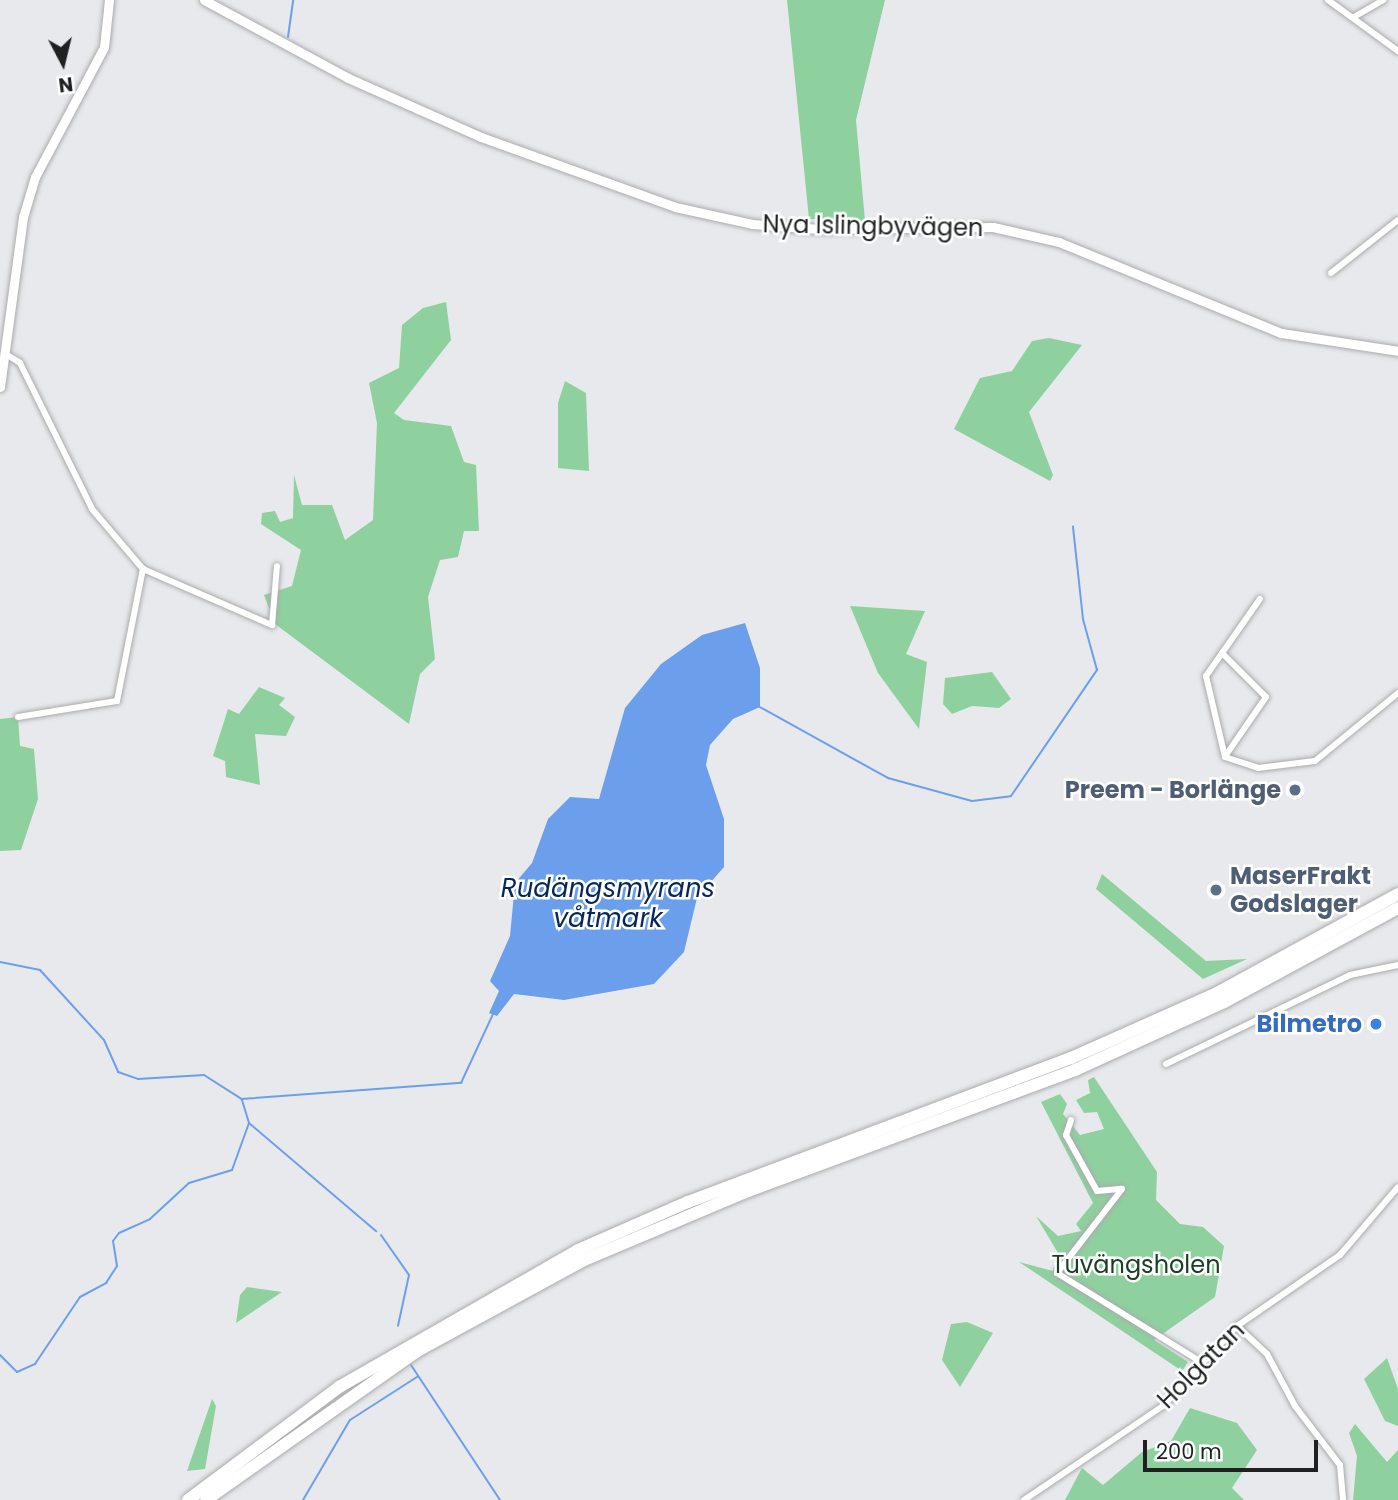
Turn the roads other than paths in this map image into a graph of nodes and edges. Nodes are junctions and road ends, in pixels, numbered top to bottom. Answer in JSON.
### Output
{"nodes":[{"id":1,"x":109,"y":0,"type":"edge"},
{"id":2,"x":204,"y":0,"type":"edge"},
{"id":3,"x":1328,"y":0,"type":"edge"},
{"id":4,"x":1384,"y":0,"type":"edge"},
{"id":5,"x":1354,"y":17,"type":"junction"},
{"id":6,"x":1398,"y":51,"type":"edge"},
{"id":7,"x":1398,"y":220,"type":"edge"},
{"id":8,"x":1331,"y":273,"type":"dead end"},
{"id":9,"x":1398,"y":351,"type":"edge"},
{"id":10,"x":9,"y":356,"type":"junction"},
{"id":11,"x":0,"y":387,"type":"edge"},
{"id":12,"x":277,"y":566,"type":"dead end"},
{"id":13,"x":142,"y":569,"type":"junction"},
{"id":14,"x":1260,"y":599,"type":"dead end"},
{"id":15,"x":1222,"y":653,"type":"junction"},
{"id":16,"x":1398,"y":693,"type":"edge"},
{"id":17,"x":18,"y":717,"type":"dead end"},
{"id":18,"x":1225,"y":757,"type":"junction"},
{"id":19,"x":1398,"y":894,"type":"edge"},
{"id":20,"x":1398,"y":908,"type":"edge"},
{"id":21,"x":1398,"y":965,"type":"edge"},
{"id":22,"x":1166,"y":1064,"type":"dead end"},
{"id":23,"x":1071,"y":1120,"type":"dead end"},
{"id":24,"x":1398,"y":1188,"type":"edge"},
{"id":25,"x":1237,"y":1326,"type":"junction"},
{"id":26,"x":1201,"y":1362,"type":"junction"},
{"id":27,"x":188,"y":1500,"type":"edge"},
{"id":28,"x":206,"y":1500,"type":"edge"},
{"id":29,"x":1024,"y":1500,"type":"edge"},
{"id":30,"x":1343,"y":1500,"type":"edge"}],
"edges":[{"from":1,"to":10,"type":"street"},
{"from":2,"to":9,"type":"street","name":"Nya Islingbyvägen"},
{"from":3,"to":5,"type":"street"},
{"from":4,"to":5,"type":"street"},
{"from":5,"to":6,"type":"street"},
{"from":7,"to":8,"type":"street"},
{"from":10,"to":11,"type":"street"},
{"from":10,"to":13,"type":"street"},
{"from":12,"to":13,"type":"street"},
{"from":13,"to":17,"type":"street"},
{"from":14,"to":15,"type":"street"},
{"from":15,"to":18,"type":"street"},
{"from":15,"to":18,"type":"street"},
{"from":16,"to":18,"type":"street"},
{"from":19,"to":27,"type":"highway"},
{"from":20,"to":28,"type":"highway"},
{"from":21,"to":22,"type":"street"},
{"from":23,"to":26,"type":"street"},
{"from":24,"to":25,"type":"street","name":"Holgatan"},
{"from":25,"to":26,"type":"street","name":"Holgatan"},
{"from":25,"to":30,"type":"street"},
{"from":26,"to":29,"type":"street","name":"Holgatan"}]}
